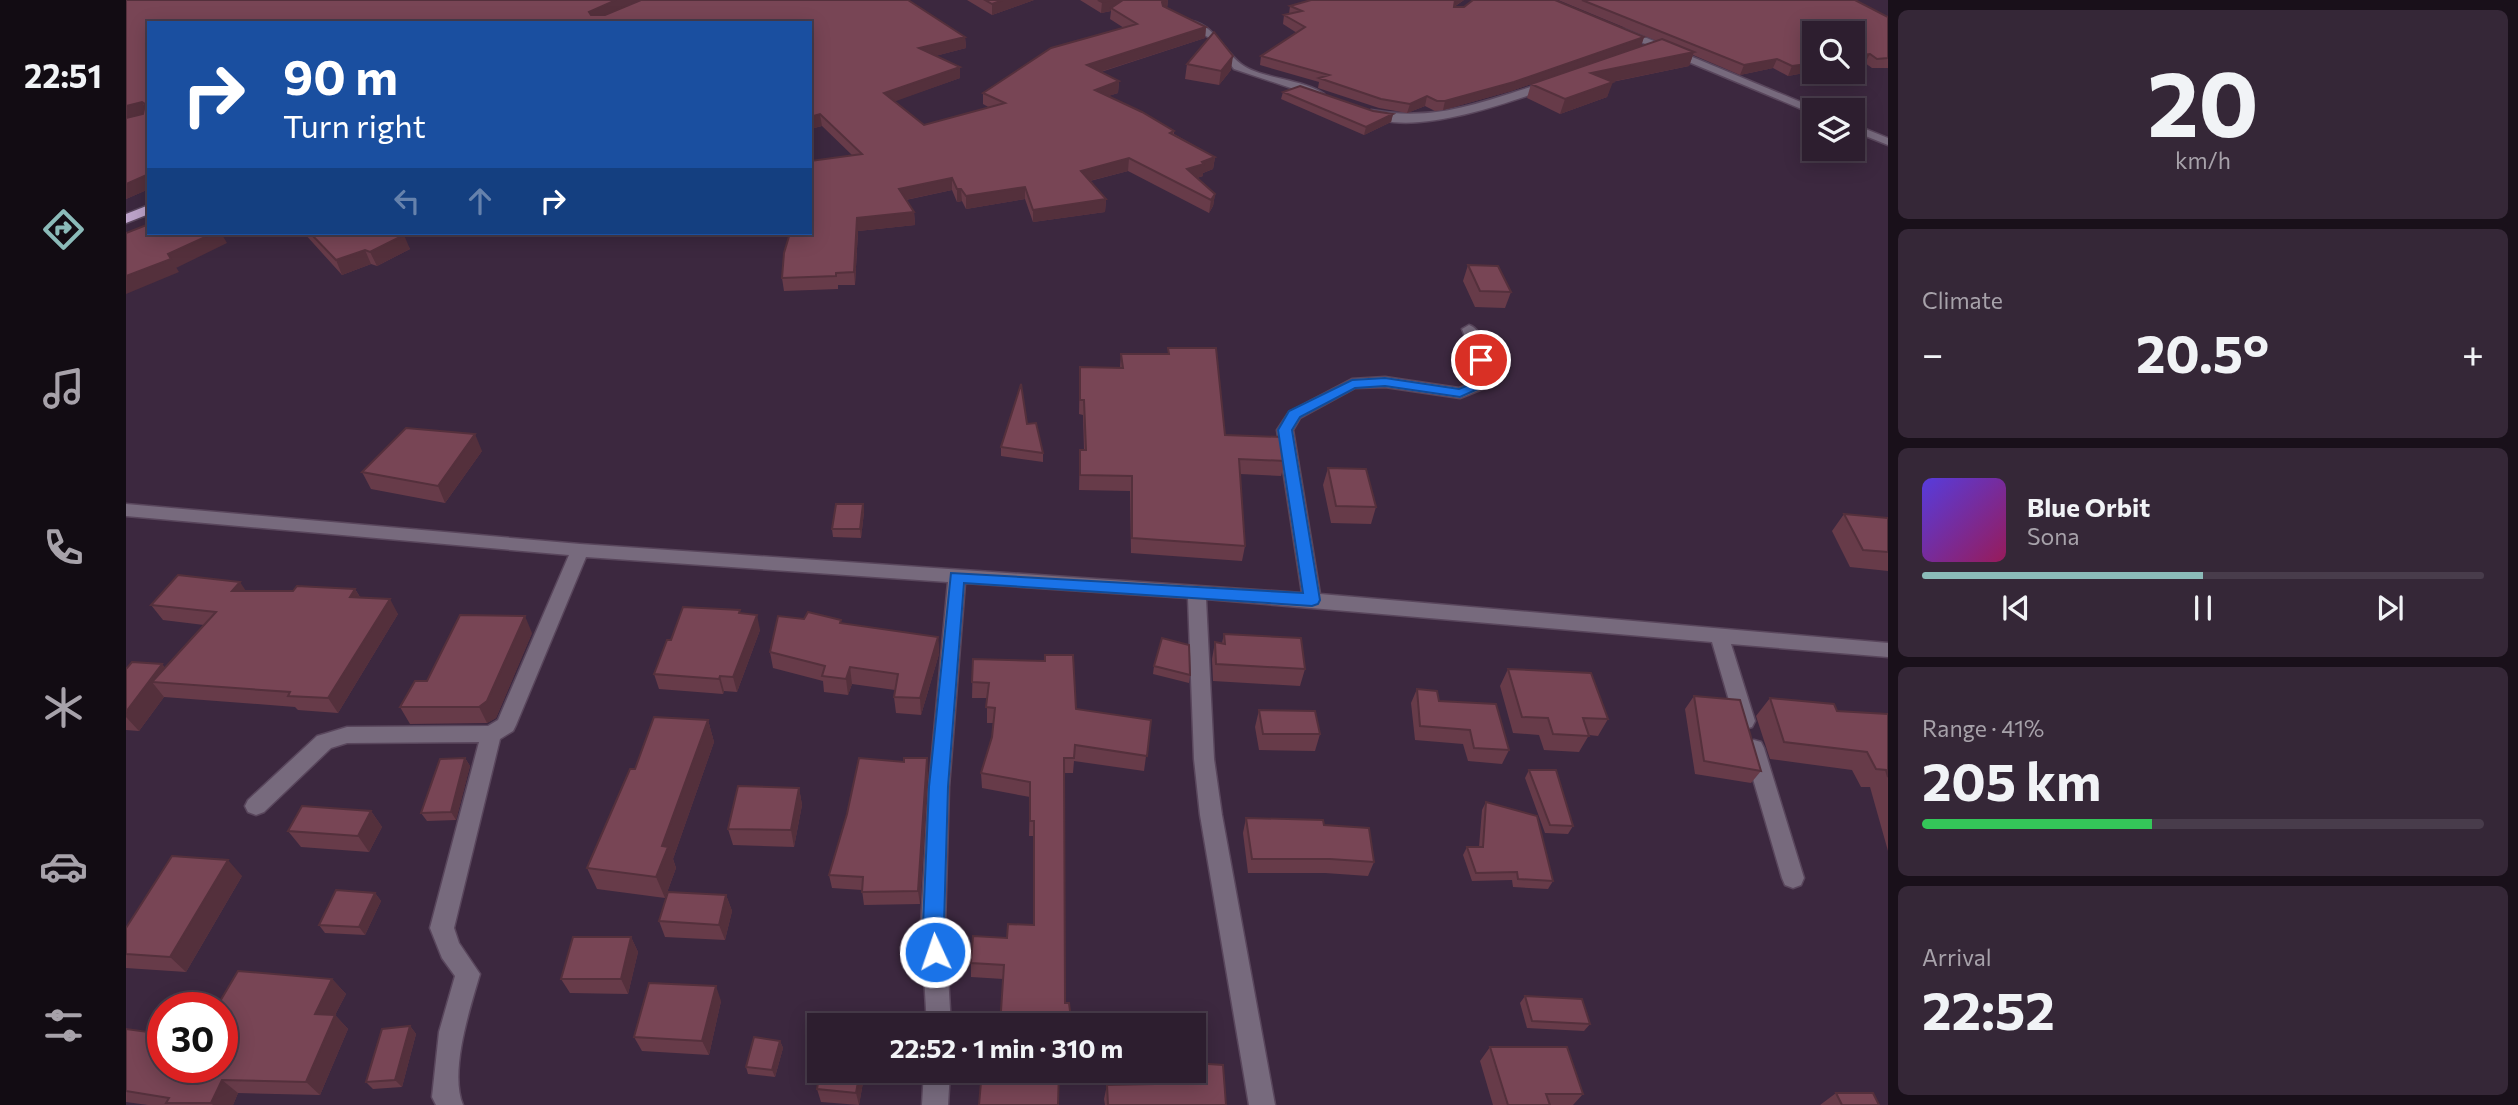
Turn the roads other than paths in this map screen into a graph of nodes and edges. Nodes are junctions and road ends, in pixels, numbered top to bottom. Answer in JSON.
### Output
{"nodes":[{"id":1,"x":1168,"y":14,"type":"edge"},
{"id":2,"x":1608,"y":25,"type":"edge"},
{"id":3,"x":1659,"y":46,"type":"junction"},
{"id":4,"x":1646,"y":51,"type":"edge"},
{"id":5,"x":1568,"y":78,"type":"edge"},
{"id":6,"x":1336,"y":99,"type":"edge"},
{"id":7,"x":1802,"y":106,"type":"edge"},
{"id":8,"x":1357,"y":108,"type":"edge"},
{"id":9,"x":1865,"y":132,"type":"edge"},
{"id":10,"x":1888,"y":142,"type":"edge"},
{"id":11,"x":147,"y":210,"type":"edge"},
{"id":12,"x":126,"y":219,"type":"edge"},
{"id":13,"x":1469,"y":329,"type":"dead end"},
{"id":14,"x":126,"y":510,"type":"edge"},
{"id":15,"x":580,"y":550,"type":"junction"},
{"id":16,"x":957,"y":577,"type":"junction"},
{"id":17,"x":1197,"y":593,"type":"junction"},
{"id":18,"x":1312,"y":600,"type":"junction"},
{"id":19,"x":1720,"y":637,"type":"junction"},
{"id":20,"x":1888,"y":650,"type":"edge"},
{"id":21,"x":491,"y":734,"type":"junction"},
{"id":22,"x":256,"y":806,"type":"dead end"},
{"id":23,"x":1793,"y":878,"type":"dead end"},
{"id":24,"x":938,"y":1013,"type":"edge"},
{"id":25,"x":936,"y":1083,"type":"edge"},
{"id":26,"x":450,"y":1105,"type":"edge"},
{"id":27,"x":935,"y":1105,"type":"edge"},
{"id":28,"x":1262,"y":1105,"type":"edge"}],
"edges":[{"from":1,"to":6,"type":"street"},
{"from":2,"to":3,"type":"street"},
{"from":3,"to":4,"type":"street"},
{"from":3,"to":7,"type":"street"},
{"from":5,"to":8,"type":"street"},
{"from":9,"to":10,"type":"street"},
{"from":11,"to":12,"type":"main road"},
{"from":13,"to":18,"type":"street"},
{"from":14,"to":15,"type":"street"},
{"from":15,"to":16,"type":"street"},
{"from":15,"to":21,"type":"street"},
{"from":16,"to":17,"type":"street"},
{"from":16,"to":24,"type":"street"},
{"from":17,"to":18,"type":"street"},
{"from":17,"to":28,"type":"street"},
{"from":18,"to":19,"type":"street"},
{"from":19,"to":20,"type":"street"},
{"from":19,"to":23,"type":"street"},
{"from":21,"to":22,"type":"street"},
{"from":21,"to":26,"type":"street"},
{"from":25,"to":27,"type":"street"}]}
